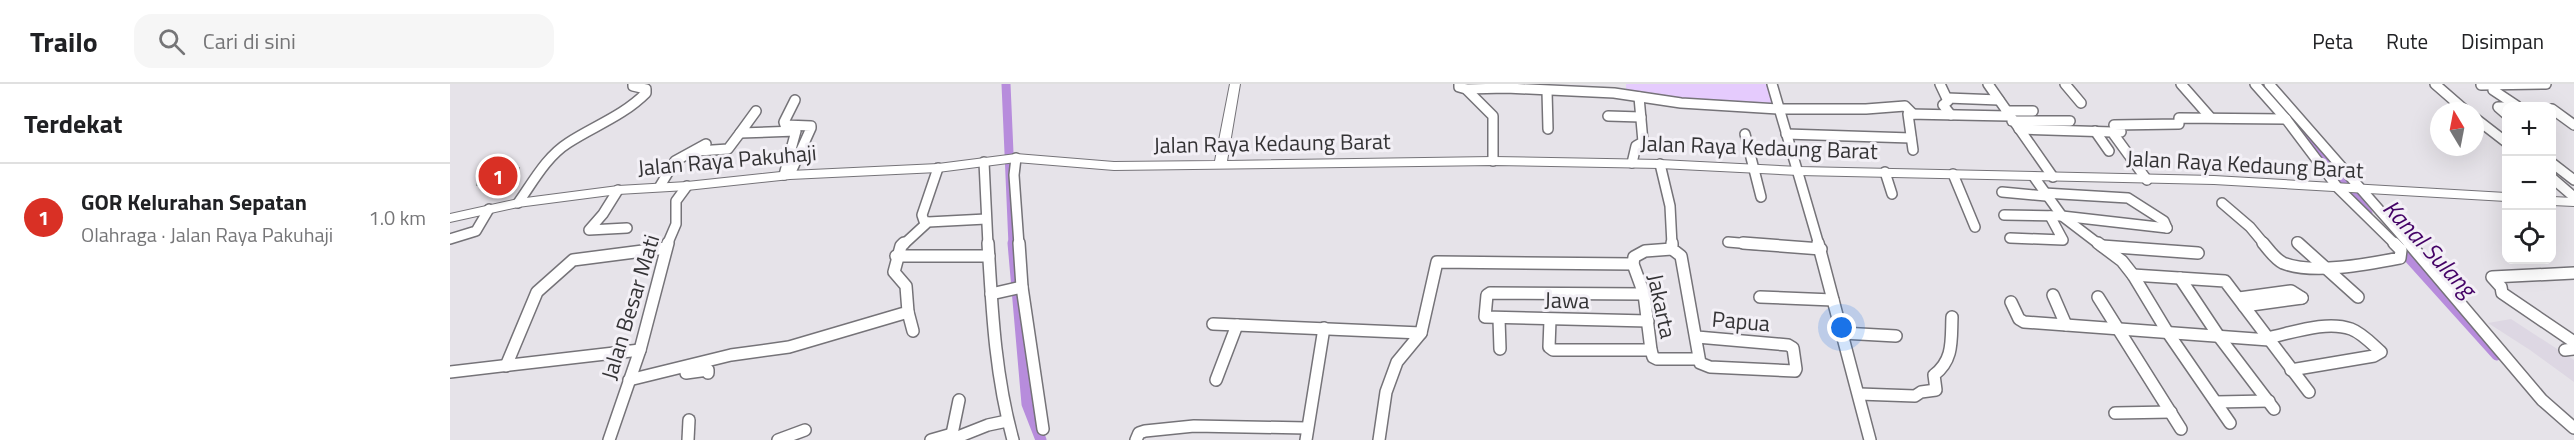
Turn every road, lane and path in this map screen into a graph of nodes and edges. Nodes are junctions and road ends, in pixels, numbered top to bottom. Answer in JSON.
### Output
{"nodes":[{"id":1,"x":633,"y":84,"type":"edge"},
{"id":2,"x":1234,"y":84,"type":"edge"},
{"id":3,"x":1772,"y":84,"type":"edge"},
{"id":4,"x":1940,"y":84,"type":"edge"},
{"id":5,"x":1988,"y":84,"type":"edge"},
{"id":6,"x":2065,"y":84,"type":"edge"},
{"id":7,"x":2181,"y":84,"type":"edge"},
{"id":8,"x":2255,"y":84,"type":"edge"},
{"id":9,"x":2268,"y":84,"type":"edge"},
{"id":10,"x":2435,"y":84,"type":"edge"},
{"id":11,"x":2546,"y":84,"type":"edge"},
{"id":12,"x":1463,"y":86,"type":"edge"},
{"id":13,"x":1483,"y":86,"type":"edge"},
{"id":14,"x":1506,"y":86,"type":"edge"},
{"id":15,"x":2485,"y":87,"type":"edge"},
{"id":16,"x":1547,"y":91,"type":"junction"},
{"id":17,"x":2450,"y":96,"type":"junction"},
{"id":18,"x":1639,"y":97,"type":"junction"},
{"id":19,"x":1947,"y":98,"type":"junction"},
{"id":20,"x":795,"y":100,"type":"dead end"},
{"id":21,"x":2000,"y":100,"type":"junction"},
{"id":22,"x":2456,"y":102,"type":"edge"},
{"id":23,"x":2459,"y":102,"type":"edge"},
{"id":24,"x":2510,"y":102,"type":"edge"},
{"id":25,"x":2081,"y":103,"type":"dead end"},
{"id":26,"x":1778,"y":109,"type":"junction"},
{"id":27,"x":756,"y":111,"type":"dead end"},
{"id":28,"x":2033,"y":111,"type":"dead end"},
{"id":29,"x":2556,"y":112,"type":"edge"},
{"id":30,"x":1913,"y":114,"type":"junction"},
{"id":31,"x":1951,"y":115,"type":"junction"},
{"id":32,"x":1608,"y":116,"type":"dead end"},
{"id":33,"x":2009,"y":116,"type":"junction"},
{"id":34,"x":1641,"y":117,"type":"junction"},
{"id":35,"x":2210,"y":117,"type":"junction"},
{"id":36,"x":2286,"y":119,"type":"junction"},
{"id":37,"x":2484,"y":120,"type":"edge"},
{"id":38,"x":2484,"y":125,"type":"edge"},
{"id":39,"x":2574,"y":125,"type":"edge"},
{"id":40,"x":1548,"y":129,"type":"dead end"},
{"id":41,"x":2019,"y":129,"type":"junction"},
{"id":42,"x":2078,"y":131,"type":"junction"},
{"id":43,"x":2095,"y":131,"type":"junction"},
{"id":44,"x":2112,"y":132,"type":"junction"},
{"id":45,"x":741,"y":133,"type":"junction"},
{"id":46,"x":2502,"y":133,"type":"edge"},
{"id":47,"x":1745,"y":134,"type":"dead end"},
{"id":48,"x":1786,"y":134,"type":"junction"},
{"id":49,"x":1911,"y":138,"type":"junction"},
{"id":50,"x":2502,"y":139,"type":"edge"},
{"id":51,"x":706,"y":144,"type":"dead end"},
{"id":52,"x":1913,"y":150,"type":"dead end"},
{"id":53,"x":2109,"y":151,"type":"dead end"},
{"id":54,"x":688,"y":152,"type":"junction"},
{"id":55,"x":1013,"y":158,"type":"junction"},
{"id":56,"x":1493,"y":161,"type":"junction"},
{"id":57,"x":988,"y":162,"type":"junction"},
{"id":58,"x":1632,"y":163,"type":"junction"},
{"id":59,"x":1220,"y":164,"type":"junction"},
{"id":60,"x":1660,"y":164,"type":"junction"},
{"id":61,"x":2556,"y":166,"type":"edge"},
{"id":62,"x":938,"y":168,"type":"junction"},
{"id":63,"x":1753,"y":168,"type":"junction"},
{"id":64,"x":1799,"y":171,"type":"junction"},
{"id":65,"x":1885,"y":172,"type":"junction"},
{"id":66,"x":1953,"y":174,"type":"junction"},
{"id":67,"x":787,"y":175,"type":"junction"},
{"id":68,"x":2556,"y":176,"type":"edge"},
{"id":69,"x":2034,"y":177,"type":"junction"},
{"id":70,"x":2053,"y":177,"type":"junction"},
{"id":71,"x":2147,"y":180,"type":"junction"},
{"id":72,"x":2574,"y":180,"type":"edge"},
{"id":73,"x":2556,"y":182,"type":"edge"},
{"id":74,"x":660,"y":186,"type":"junction"},
{"id":75,"x":687,"y":186,"type":"junction"},
{"id":76,"x":2344,"y":188,"type":"junction"},
{"id":77,"x":618,"y":190,"type":"junction"},
{"id":78,"x":2364,"y":190,"type":"junction"},
{"id":79,"x":2002,"y":192,"type":"dead end"},
{"id":80,"x":1892,"y":194,"type":"dead end"},
{"id":81,"x":2045,"y":194,"type":"junction"},
{"id":82,"x":1761,"y":197,"type":"dead end"},
{"id":83,"x":2502,"y":197,"type":"edge"},
{"id":84,"x":2573,"y":197,"type":"edge"},
{"id":85,"x":2556,"y":200,"type":"edge"},
{"id":86,"x":518,"y":203,"type":"junction"},
{"id":87,"x":2222,"y":203,"type":"dead end"},
{"id":88,"x":489,"y":209,"type":"junction"},
{"id":89,"x":2004,"y":215,"type":"dead end"},
{"id":90,"x":2050,"y":216,"type":"junction"},
{"id":91,"x":2062,"y":216,"type":"junction"},
{"id":92,"x":450,"y":218,"type":"edge"},
{"id":93,"x":986,"y":219,"type":"junction"},
{"id":94,"x":928,"y":222,"type":"junction"},
{"id":95,"x":1975,"y":227,"type":"dead end"},
{"id":96,"x":627,"y":228,"type":"dead end"},
{"id":97,"x":2010,"y":238,"type":"dead end"},
{"id":98,"x":450,"y":239,"type":"edge"},
{"id":99,"x":1728,"y":242,"type":"dead end"},
{"id":100,"x":2297,"y":242,"type":"dead end"},
{"id":101,"x":2101,"y":246,"type":"junction"},
{"id":102,"x":666,"y":248,"type":"junction"},
{"id":103,"x":1672,"y":249,"type":"junction"},
{"id":104,"x":1821,"y":249,"type":"junction"},
{"id":105,"x":2198,"y":253,"type":"dead end"},
{"id":106,"x":897,"y":256,"type":"junction"},
{"id":107,"x":989,"y":256,"type":"junction"},
{"id":108,"x":1633,"y":264,"type":"junction"},
{"id":109,"x":2323,"y":266,"type":"junction"},
{"id":110,"x":2574,"y":273,"type":"edge"},
{"id":111,"x":2133,"y":275,"type":"junction"},
{"id":112,"x":2180,"y":278,"type":"junction"},
{"id":113,"x":1021,"y":288,"type":"junction"},
{"id":114,"x":994,"y":293,"type":"junction"},
{"id":115,"x":1644,"y":294,"type":"junction"},
{"id":116,"x":2053,"y":295,"type":"dead end"},
{"id":117,"x":1760,"y":297,"type":"dead end"},
{"id":118,"x":2098,"y":297,"type":"dead end"},
{"id":119,"x":2358,"y":297,"type":"dead end"},
{"id":120,"x":1833,"y":300,"type":"junction"},
{"id":121,"x":2011,"y":302,"type":"dead end"},
{"id":122,"x":908,"y":312,"type":"junction"},
{"id":123,"x":1952,"y":317,"type":"dead end"},
{"id":124,"x":1499,"y":319,"type":"junction"},
{"id":125,"x":1550,"y":320,"type":"junction"},
{"id":126,"x":1648,"y":321,"type":"junction"},
{"id":127,"x":1213,"y":324,"type":"dead end"},
{"id":128,"x":1237,"y":325,"type":"junction"},
{"id":129,"x":2066,"y":325,"type":"junction"},
{"id":130,"x":1324,"y":328,"type":"junction"},
{"id":131,"x":2117,"y":328,"type":"junction"},
{"id":132,"x":913,"y":331,"type":"dead end"},
{"id":133,"x":1421,"y":333,"type":"junction"},
{"id":134,"x":1842,"y":333,"type":"junction"},
{"id":135,"x":2168,"y":333,"type":"junction"},
{"id":136,"x":1896,"y":336,"type":"dead end"},
{"id":137,"x":1697,"y":337,"type":"junction"},
{"id":138,"x":2220,"y":338,"type":"junction"},
{"id":139,"x":2268,"y":339,"type":"junction"},
{"id":140,"x":2571,"y":347,"type":"edge"},
{"id":141,"x":1500,"y":349,"type":"dead end"},
{"id":142,"x":640,"y":350,"type":"junction"},
{"id":143,"x":1651,"y":350,"type":"junction"},
{"id":144,"x":1698,"y":359,"type":"junction"},
{"id":145,"x":506,"y":366,"type":"junction"},
{"id":146,"x":2291,"y":370,"type":"junction"},
{"id":147,"x":1795,"y":371,"type":"joint"},
{"id":148,"x":450,"y":372,"type":"edge"},
{"id":149,"x":708,"y":373,"type":"dead end"},
{"id":150,"x":1216,"y":380,"type":"dead end"},
{"id":151,"x":627,"y":385,"type":"junction"},
{"id":152,"x":2309,"y":392,"type":"dead end"},
{"id":153,"x":1859,"y":394,"type":"junction"},
{"id":154,"x":959,"y":400,"type":"dead end"},
{"id":155,"x":2216,"y":402,"type":"junction"},
{"id":156,"x":2171,"y":412,"type":"junction"},
{"id":157,"x":2115,"y":413,"type":"dead end"},
{"id":158,"x":689,"y":420,"type":"dead end"},
{"id":159,"x":1007,"y":421,"type":"junction"},
{"id":160,"x":2230,"y":423,"type":"dead end"},
{"id":161,"x":2574,"y":428,"type":"edge"},
{"id":162,"x":805,"y":429,"type":"dead end"},
{"id":163,"x":1043,"y":429,"type":"dead end"},
{"id":164,"x":2181,"y":429,"type":"dead end"},
{"id":165,"x":1307,"y":434,"type":"edge"},
{"id":166,"x":954,"y":437,"type":"edge"},
{"id":167,"x":609,"y":440,"type":"edge"},
{"id":168,"x":688,"y":440,"type":"edge"},
{"id":169,"x":778,"y":440,"type":"edge"},
{"id":170,"x":931,"y":440,"type":"edge"},
{"id":171,"x":1013,"y":440,"type":"edge"},
{"id":172,"x":1136,"y":440,"type":"edge"},
{"id":173,"x":1379,"y":440,"type":"edge"},
{"id":174,"x":1870,"y":440,"type":"edge"}],
"edges":[{"from":1,"to":86,"type":"street"},
{"from":2,"to":59,"type":"street"},
{"from":3,"to":26,"type":"street"},
{"from":4,"to":19,"type":"street"},
{"from":5,"to":21,"type":"street"},
{"from":6,"to":25,"type":"street"},
{"from":7,"to":35,"type":"street"},
{"from":8,"to":36,"type":"street"},
{"from":9,"to":78,"type":"street"},
{"from":10,"to":17,"type":"street"},
{"from":11,"to":15,"type":"street"},
{"from":12,"to":13,"type":"street"},
{"from":12,"to":56,"type":"street"},
{"from":13,"to":14,"type":"street"},
{"from":14,"to":16,"type":"street"},
{"from":15,"to":24,"type":"street"},
{"from":16,"to":18,"type":"street"},
{"from":16,"to":40,"type":"street"},
{"from":17,"to":22,"type":"street"},
{"from":17,"to":23,"type":"street"},
{"from":18,"to":26,"type":"street"},
{"from":18,"to":34,"type":"street"},
{"from":19,"to":21,"type":"street"},
{"from":19,"to":31,"type":"street"},
{"from":20,"to":67,"type":"street"},
{"from":21,"to":33,"type":"street"},
{"from":26,"to":30,"type":"street"},
{"from":26,"to":48,"type":"street"},
{"from":27,"to":45,"type":"street"},
{"from":28,"to":33,"type":"street"},
{"from":29,"to":39,"type":"street"},
{"from":30,"to":31,"type":"street"},
{"from":30,"to":49,"type":"street"},
{"from":31,"to":33,"type":"street"},
{"from":32,"to":34,"type":"street"},
{"from":33,"to":41,"type":"street"},
{"from":33,"to":42,"type":"street"},
{"from":34,"to":58,"type":"street"},
{"from":35,"to":36,"type":"street"},
{"from":35,"to":44,"type":"street"},
{"from":36,"to":76,"type":"street"},
{"from":37,"to":46,"type":"street"},
{"from":38,"to":50,"type":"street"},
{"from":41,"to":42,"type":"street"},
{"from":41,"to":70,"type":"street"},
{"from":42,"to":43,"type":"street"},
{"from":43,"to":44,"type":"street"},
{"from":43,"to":53,"type":"street"},
{"from":44,"to":71,"type":"street"},
{"from":45,"to":54,"type":"street"},
{"from":45,"to":67,"type":"street"},
{"from":47,"to":63,"type":"street"},
{"from":48,"to":49,"type":"street"},
{"from":48,"to":64,"type":"street"},
{"from":49,"to":52,"type":"street"},
{"from":51,"to":54,"type":"street"},
{"from":54,"to":74,"type":"street"},
{"from":55,"to":57,"type":"street","name":"Jalan Raya Pakuhaji"},
{"from":55,"to":59,"type":"street","name":"Jalan Raya Kedaung Barat"},
{"from":55,"to":113,"type":"street"},
{"from":56,"to":58,"type":"street","name":"Jalan Raya Kedaung Barat"},
{"from":56,"to":59,"type":"street","name":"Jalan Raya Kedaung Barat"},
{"from":57,"to":62,"type":"street","name":"Jalan Raya Pakuhaji"},
{"from":57,"to":93,"type":"street"},
{"from":58,"to":60,"type":"street","name":"Jalan Raya Kedaung Barat"},
{"from":60,"to":63,"type":"street","name":"Jalan Raya Kedaung Barat"},
{"from":60,"to":103,"type":"street","name":"Jakarta"},
{"from":61,"to":72,"type":"street"},
{"from":62,"to":67,"type":"street","name":"Jalan Raya Pakuhaji"},
{"from":62,"to":94,"type":"street"},
{"from":63,"to":64,"type":"street","name":"Jalan Raya Kedaung Barat"},
{"from":63,"to":82,"type":"street"},
{"from":64,"to":65,"type":"street","name":"Jalan Raya Kedaung Barat"},
{"from":64,"to":104,"type":"street"},
{"from":65,"to":66,"type":"street","name":"Jalan Raya Kedaung Barat"},
{"from":65,"to":80,"type":"street"},
{"from":66,"to":69,"type":"street","name":"Jalan Raya Kedaung Barat"},
{"from":66,"to":95,"type":"street"},
{"from":67,"to":75,"type":"street","name":"Jalan Raya Pakuhaji"},
{"from":68,"to":84,"type":"street"},
{"from":69,"to":70,"type":"street","name":"Jalan Raya Kedaung Barat"},
{"from":69,"to":81,"type":"street"},
{"from":70,"to":71,"type":"street","name":"Jalan Raya Kedaung Barat"},
{"from":71,"to":76,"type":"street","name":"Jalan Raya Kedaung Barat"},
{"from":73,"to":84,"type":"street"},
{"from":74,"to":75,"type":"street","name":"Jalan Raya Pakuhaji"},
{"from":74,"to":77,"type":"street","name":"Jalan Raya Pakuhaji"},
{"from":75,"to":102,"type":"street","name":"Jalan Besar Mati"},
{"from":76,"to":78,"type":"street","name":"Jalan Raya Kedaung Barat"},
{"from":76,"to":109,"type":"street"},
{"from":77,"to":86,"type":"street","name":"Jalan Raya Pakuhaji"},
{"from":77,"to":96,"type":"street"},
{"from":78,"to":83,"type":"street","name":"Jalan Raya Kedaung Barat"},
{"from":78,"to":161,"type":"street"},
{"from":79,"to":81,"type":"street"},
{"from":81,"to":91,"type":"street"},
{"from":81,"to":91,"type":"street"},
{"from":84,"to":85,"type":"street"},
{"from":86,"to":88,"type":"street","name":"Jalan Raya Pakuhaji"},
{"from":87,"to":109,"type":"street"},
{"from":88,"to":92,"type":"street","name":"Jalan Raya Pakuhaji"},
{"from":88,"to":98,"type":"street"},
{"from":89,"to":90,"type":"street"},
{"from":90,"to":91,"type":"street"},
{"from":90,"to":97,"type":"street"},
{"from":91,"to":101,"type":"street"},
{"from":93,"to":94,"type":"street"},
{"from":93,"to":107,"type":"street"},
{"from":94,"to":106,"type":"street"},
{"from":99,"to":104,"type":"street"},
{"from":100,"to":109,"type":"street"},
{"from":101,"to":105,"type":"street"},
{"from":101,"to":111,"type":"street"},
{"from":102,"to":142,"type":"street","name":"Jalan Besar Mati"},
{"from":102,"to":145,"type":"street"},
{"from":103,"to":108,"type":"street","name":"Jakarta"},
{"from":103,"to":137,"type":"street","name":"Jakarta"},
{"from":104,"to":120,"type":"street"},
{"from":106,"to":107,"type":"street"},
{"from":106,"to":122,"type":"street"},
{"from":107,"to":114,"type":"street"},
{"from":108,"to":115,"type":"street","name":"Jakarta"},
{"from":108,"to":133,"type":"street"},
{"from":109,"to":119,"type":"street"},
{"from":110,"to":140,"type":"street"},
{"from":111,"to":112,"type":"street"},
{"from":111,"to":135,"type":"street"},
{"from":112,"to":138,"type":"street"},
{"from":112,"to":139,"type":"street"},
{"from":113,"to":114,"type":"street"},
{"from":113,"to":163,"type":"street"},
{"from":114,"to":159,"type":"street"},
{"from":115,"to":124,"type":"street","name":"Jawa"},
{"from":115,"to":126,"type":"street","name":"Jakarta"},
{"from":116,"to":129,"type":"street"},
{"from":117,"to":120,"type":"street"},
{"from":118,"to":131,"type":"street"},
{"from":120,"to":134,"type":"street"},
{"from":121,"to":129,"type":"street"},
{"from":122,"to":132,"type":"street"},
{"from":122,"to":151,"type":"street"},
{"from":123,"to":153,"type":"street"},
{"from":124,"to":125,"type":"street","name":"Jawa"},
{"from":124,"to":141,"type":"street"},
{"from":125,"to":126,"type":"street","name":"Jawa"},
{"from":125,"to":143,"type":"street"},
{"from":126,"to":143,"type":"street","name":"Jakarta"},
{"from":127,"to":128,"type":"street"},
{"from":128,"to":130,"type":"street"},
{"from":128,"to":150,"type":"street"},
{"from":129,"to":131,"type":"street"},
{"from":130,"to":133,"type":"street"},
{"from":130,"to":165,"type":"street"},
{"from":131,"to":135,"type":"street"},
{"from":131,"to":156,"type":"street"},
{"from":133,"to":173,"type":"street"},
{"from":134,"to":136,"type":"street"},
{"from":134,"to":153,"type":"street"},
{"from":135,"to":138,"type":"street"},
{"from":135,"to":155,"type":"street"},
{"from":137,"to":144,"type":"street","name":"Jakarta"},
{"from":137,"to":147,"type":"street","name":"Papua"},
{"from":138,"to":139,"type":"street"},
{"from":138,"to":155,"type":"street"},
{"from":139,"to":146,"type":"street"},
{"from":139,"to":146,"type":"street"},
{"from":142,"to":145,"type":"street"},
{"from":142,"to":151,"type":"street","name":"Jalan Besar Mati"},
{"from":143,"to":144,"type":"street","name":"Jakarta"},
{"from":144,"to":147,"type":"street","name":"Jakarta"},
{"from":145,"to":148,"type":"street"},
{"from":146,"to":152,"type":"street"},
{"from":149,"to":151,"type":"street"},
{"from":151,"to":167,"type":"street","name":"Jalan Besar Mati"},
{"from":153,"to":174,"type":"street"},
{"from":154,"to":166,"type":"street"},
{"from":155,"to":160,"type":"street"},
{"from":156,"to":157,"type":"street"},
{"from":156,"to":164,"type":"street"},
{"from":158,"to":168,"type":"street"},
{"from":159,"to":166,"type":"street"},
{"from":159,"to":171,"type":"street"},
{"from":162,"to":169,"type":"street"},
{"from":165,"to":172,"type":"street"},
{"from":166,"to":170,"type":"street"}]}
